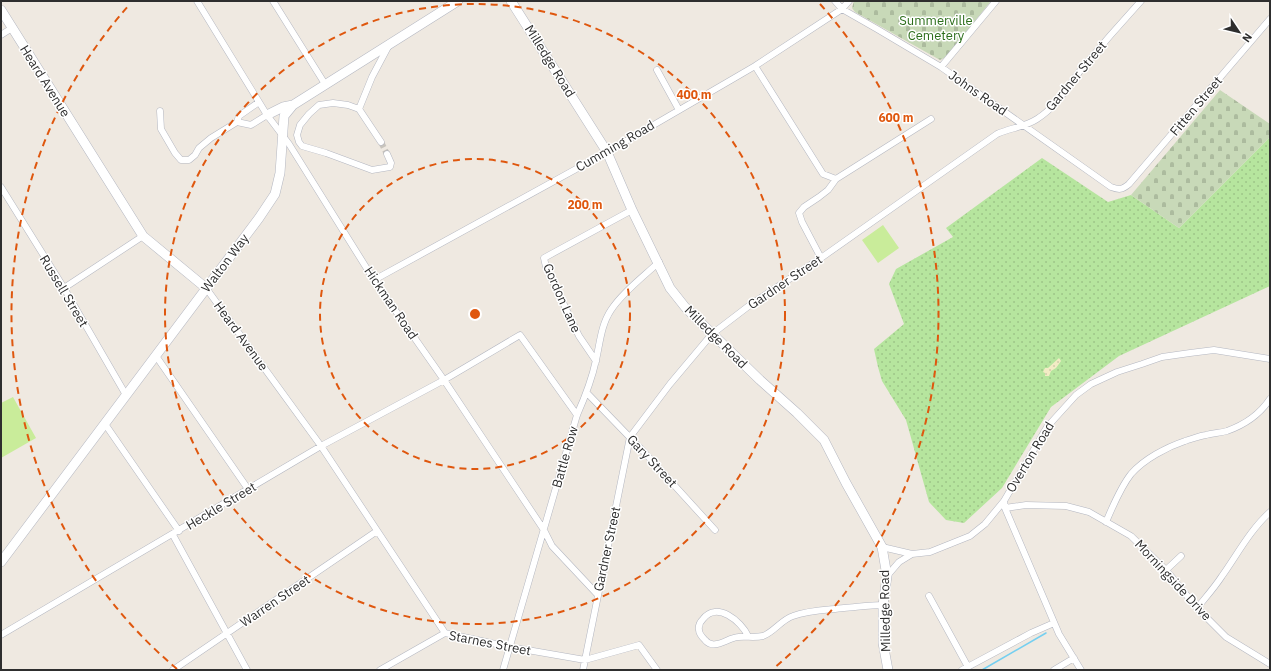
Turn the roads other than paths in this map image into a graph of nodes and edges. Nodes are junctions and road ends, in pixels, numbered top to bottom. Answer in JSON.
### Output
{"nodes":[{"id":1,"x":197,"y":1,"type":"edge"},
{"id":2,"x":458,"y":1,"type":"edge"},
{"id":3,"x":511,"y":1,"type":"edge"},
{"id":4,"x":835,"y":1,"type":"edge"},
{"id":5,"x":849,"y":1,"type":"edge"},
{"id":6,"x":996,"y":1,"type":"edge"},
{"id":7,"x":1141,"y":1,"type":"edge"},
{"id":8,"x":275,"y":2,"type":"edge"},
{"id":9,"x":842,"y":9,"type":"junction"},
{"id":10,"x":1,"y":10,"type":"edge"},
{"id":11,"x":1270,"y":19,"type":"edge"},
{"id":12,"x":12,"y":28,"type":"junction"},
{"id":13,"x":1,"y":35,"type":"edge"},
{"id":14,"x":390,"y":43,"type":"junction"},
{"id":15,"x":755,"y":66,"type":"junction"},
{"id":16,"x":941,"y":67,"type":"junction"},
{"id":17,"x":658,"y":70,"type":"dead end"},
{"id":18,"x":325,"y":84,"type":"junction"},
{"id":19,"x":259,"y":102,"type":"junction"},
{"id":20,"x":293,"y":105,"type":"junction"},
{"id":21,"x":359,"y":109,"type":"junction"},
{"id":22,"x":679,"y":110,"type":"junction"},
{"id":23,"x":160,"y":111,"type":"dead end"},
{"id":24,"x":267,"y":116,"type":"junction"},
{"id":25,"x":931,"y":119,"type":"dead end"},
{"id":26,"x":237,"y":122,"type":"junction"},
{"id":27,"x":1024,"y":126,"type":"junction"},
{"id":28,"x":282,"y":136,"type":"junction"},
{"id":29,"x":298,"y":142,"type":"junction"},
{"id":30,"x":381,"y":142,"type":"tunnel mouth"},
{"id":31,"x":289,"y":144,"type":"junction"},
{"id":32,"x":607,"y":152,"type":"junction"},
{"id":33,"x":387,"y":154,"type":"tunnel mouth"},
{"id":34,"x":836,"y":180,"type":"junction"},
{"id":35,"x":1,"y":187,"type":"edge"},
{"id":36,"x":1119,"y":190,"type":"joint"},
{"id":37,"x":632,"y":210,"type":"junction"},
{"id":38,"x":143,"y":236,"type":"junction"},
{"id":39,"x":821,"y":258,"type":"junction"},
{"id":40,"x":659,"y":262,"type":"junction"},
{"id":41,"x":374,"y":280,"type":"junction"},
{"id":42,"x":64,"y":288,"type":"junction"},
{"id":43,"x":206,"y":288,"type":"junction"},
{"id":44,"x":712,"y":334,"type":"junction"},
{"id":45,"x":156,"y":356,"type":"junction"},
{"id":46,"x":1270,"y":359,"type":"edge"},
{"id":47,"x":596,"y":361,"type":"junction"},
{"id":48,"x":444,"y":380,"type":"junction"},
{"id":49,"x":587,"y":393,"type":"junction"},
{"id":50,"x":126,"y":395,"type":"junction"},
{"id":51,"x":1270,"y":399,"type":"edge"},
{"id":52,"x":577,"y":415,"type":"junction"},
{"id":53,"x":105,"y":424,"type":"junction"},
{"id":54,"x":630,"y":437,"type":"junction"},
{"id":55,"x":321,"y":446,"type":"junction"},
{"id":56,"x":248,"y":490,"type":"junction"},
{"id":57,"x":1004,"y":501,"type":"junction"},
{"id":58,"x":1005,"y":508,"type":"junction"},
{"id":59,"x":1270,"y":512,"type":"edge"},
{"id":60,"x":1106,"y":522,"type":"junction"},
{"id":61,"x":544,"y":530,"type":"junction"},
{"id":62,"x":715,"y":530,"type":"dead end"},
{"id":63,"x":378,"y":531,"type":"junction"},
{"id":64,"x":176,"y":533,"type":"junction"},
{"id":65,"x":882,"y":547,"type":"junction"},
{"id":66,"x":912,"y":554,"type":"junction"},
{"id":67,"x":1181,"y":556,"type":"dead end"},
{"id":68,"x":1,"y":562,"type":"edge"},
{"id":69,"x":1166,"y":570,"type":"junction"},
{"id":70,"x":887,"y":576,"type":"junction"},
{"id":71,"x":598,"y":594,"type":"junction"},
{"id":72,"x":929,"y":596,"type":"dead end"},
{"id":73,"x":883,"y":605,"type":"junction"},
{"id":74,"x":1197,"y":608,"type":"junction"},
{"id":75,"x":1054,"y":623,"type":"junction"},
{"id":76,"x":445,"y":633,"type":"junction"},
{"id":77,"x":226,"y":634,"type":"junction"},
{"id":78,"x":1,"y":635,"type":"edge"},
{"id":79,"x":748,"y":636,"type":"junction"},
{"id":80,"x":510,"y":647,"type":"junction"},
{"id":81,"x":1074,"y":658,"type":"junction"},
{"id":82,"x":585,"y":660,"type":"junction"},
{"id":83,"x":1270,"y":664,"type":"edge"},
{"id":84,"x":968,"y":666,"type":"junction"},
{"id":85,"x":173,"y":670,"type":"edge"},
{"id":86,"x":247,"y":670,"type":"edge"},
{"id":87,"x":380,"y":670,"type":"edge"},
{"id":88,"x":503,"y":670,"type":"edge"},
{"id":89,"x":583,"y":670,"type":"edge"},
{"id":90,"x":657,"y":670,"type":"edge"},
{"id":91,"x":888,"y":670,"type":"edge"},
{"id":92,"x":962,"y":670,"type":"edge"},
{"id":93,"x":1054,"y":670,"type":"edge"},
{"id":94,"x":1081,"y":670,"type":"edge"}],
"edges":[{"from":1,"to":19,"type":"street","name":"Hickman Road"},
{"from":2,"to":14,"type":"street","name":"Walton Way"},
{"from":3,"to":32,"type":"street","name":"Milledge Road"},
{"from":4,"to":9,"type":"street","name":"Johns Road"},
{"from":5,"to":9,"type":"street","name":"Cumming Road"},
{"from":6,"to":16,"type":"street"},
{"from":7,"to":27,"type":"street","name":"Gardner Street"},
{"from":8,"to":18,"type":"street"},
{"from":9,"to":15,"type":"street","name":"Cumming Road"},
{"from":9,"to":16,"type":"street","name":"Johns Road"},
{"from":10,"to":12,"type":"street","name":"Heard Avenue"},
{"from":11,"to":36,"type":"street","name":"Fitten Street"},
{"from":12,"to":13,"type":"street"},
{"from":12,"to":38,"type":"street","name":"Heard Avenue"},
{"from":14,"to":18,"type":"street","name":"Walton Way"},
{"from":14,"to":21,"type":"street"},
{"from":15,"to":22,"type":"street","name":"Cumming Road"},
{"from":15,"to":34,"type":"street"},
{"from":16,"to":27,"type":"street","name":"Johns Road"},
{"from":17,"to":22,"type":"street"},
{"from":18,"to":20,"type":"street","name":"Walton Way"},
{"from":19,"to":24,"type":"street","name":"Hickman Road"},
{"from":19,"to":26,"type":"street"},
{"from":20,"to":24,"type":"street"},
{"from":20,"to":28,"type":"street","name":"Walton Way"},
{"from":21,"to":29,"type":"street"},
{"from":21,"to":30,"type":"street"},
{"from":22,"to":32,"type":"street","name":"Cumming Road"},
{"from":23,"to":26,"type":"street"},
{"from":24,"to":26,"type":"street"},
{"from":24,"to":28,"type":"street","name":"Hickman Road"},
{"from":25,"to":34,"type":"street"},
{"from":27,"to":36,"type":"street","name":"Johns Road"},
{"from":27,"to":39,"type":"street","name":"Gardner Street"},
{"from":28,"to":31,"type":"street","name":"Hickman Road"},
{"from":28,"to":43,"type":"street","name":"Walton Way"},
{"from":29,"to":31,"type":"street"},
{"from":29,"to":33,"type":"street"},
{"from":31,"to":41,"type":"street","name":"Hickman Road"},
{"from":32,"to":37,"type":"street","name":"Milledge Road"},
{"from":32,"to":41,"type":"street","name":"Cumming Road"},
{"from":34,"to":39,"type":"street"},
{"from":35,"to":42,"type":"street","name":"Russell Street"},
{"from":37,"to":40,"type":"street","name":"Milledge Road"},
{"from":37,"to":47,"type":"street","name":"Gordon Lane"},
{"from":38,"to":42,"type":"street"},
{"from":38,"to":43,"type":"street","name":"Heard Avenue"},
{"from":39,"to":44,"type":"street","name":"Gardner Street"},
{"from":40,"to":44,"type":"street","name":"Milledge Road"},
{"from":40,"to":47,"type":"street","name":"Battle Row"},
{"from":41,"to":48,"type":"street","name":"Hickman Road"},
{"from":42,"to":50,"type":"street","name":"Russell Street"},
{"from":43,"to":45,"type":"street","name":"Walton Way"},
{"from":43,"to":55,"type":"street","name":"Heard Avenue"},
{"from":44,"to":54,"type":"street","name":"Gardner Street"},
{"from":44,"to":65,"type":"street","name":"Milledge Road"},
{"from":45,"to":50,"type":"street","name":"Walton Way"},
{"from":45,"to":56,"type":"street"},
{"from":46,"to":57,"type":"street","name":"Overton Road"},
{"from":47,"to":49,"type":"street","name":"Battle Row"},
{"from":48,"to":52,"type":"street"},
{"from":48,"to":55,"type":"street","name":"Heckle Street"},
{"from":48,"to":61,"type":"street","name":"Hickman Road"},
{"from":49,"to":52,"type":"street","name":"Battle Row"},
{"from":49,"to":54,"type":"street","name":"Gary Street"},
{"from":50,"to":53,"type":"street","name":"Walton Way"},
{"from":51,"to":60,"type":"street"},
{"from":52,"to":61,"type":"street","name":"Battle Row"},
{"from":53,"to":64,"type":"street"},
{"from":53,"to":68,"type":"street","name":"Walton Way"},
{"from":54,"to":62,"type":"street","name":"Gary Street"},
{"from":54,"to":71,"type":"street","name":"Gardner Street"},
{"from":55,"to":56,"type":"street","name":"Heckle Street"},
{"from":55,"to":63,"type":"street","name":"Heard Avenue"},
{"from":56,"to":64,"type":"street","name":"Heckle Street"},
{"from":57,"to":58,"type":"street"},
{"from":57,"to":66,"type":"street","name":"Overton Road"},
{"from":58,"to":60,"type":"street","name":"Morningside Drive"},
{"from":58,"to":75,"type":"street"},
{"from":59,"to":74,"type":"street"},
{"from":60,"to":69,"type":"street","name":"Morningside Drive"},
{"from":61,"to":71,"type":"street","name":"Hickman Road"},
{"from":61,"to":80,"type":"street","name":"Battle Row"},
{"from":63,"to":76,"type":"street","name":"Heard Avenue"},
{"from":63,"to":77,"type":"street","name":"Warren Street"},
{"from":64,"to":77,"type":"street"},
{"from":64,"to":78,"type":"street","name":"Heckle Street"},
{"from":65,"to":66,"type":"street","name":"Overton Road"},
{"from":65,"to":70,"type":"street","name":"Milledge Road"},
{"from":66,"to":70,"type":"street","name":"Overton Road"},
{"from":67,"to":69,"type":"street"},
{"from":69,"to":74,"type":"street","name":"Morningside Drive"},
{"from":70,"to":73,"type":"street","name":"Milledge Road"},
{"from":71,"to":82,"type":"street","name":"Gardner Street"},
{"from":72,"to":84,"type":"street"},
{"from":73,"to":79,"type":"street"},
{"from":73,"to":91,"type":"street","name":"Milledge Road"},
{"from":74,"to":83,"type":"street","name":"Morningside Drive"},
{"from":75,"to":81,"type":"street"},
{"from":75,"to":84,"type":"street"},
{"from":76,"to":80,"type":"street","name":"Starnes Street"},
{"from":76,"to":87,"type":"street","name":"Starnes Street"},
{"from":77,"to":85,"type":"street","name":"Warren Street"},
{"from":77,"to":86,"type":"street"},
{"from":79,"to":79,"type":"street"},
{"from":80,"to":82,"type":"street","name":"Starnes Street"},
{"from":80,"to":88,"type":"street","name":"Battle Row"},
{"from":81,"to":93,"type":"street"},
{"from":81,"to":94,"type":"street"},
{"from":82,"to":89,"type":"street","name":"Gardner Street"},
{"from":82,"to":90,"type":"street"},
{"from":84,"to":92,"type":"street"}]}
